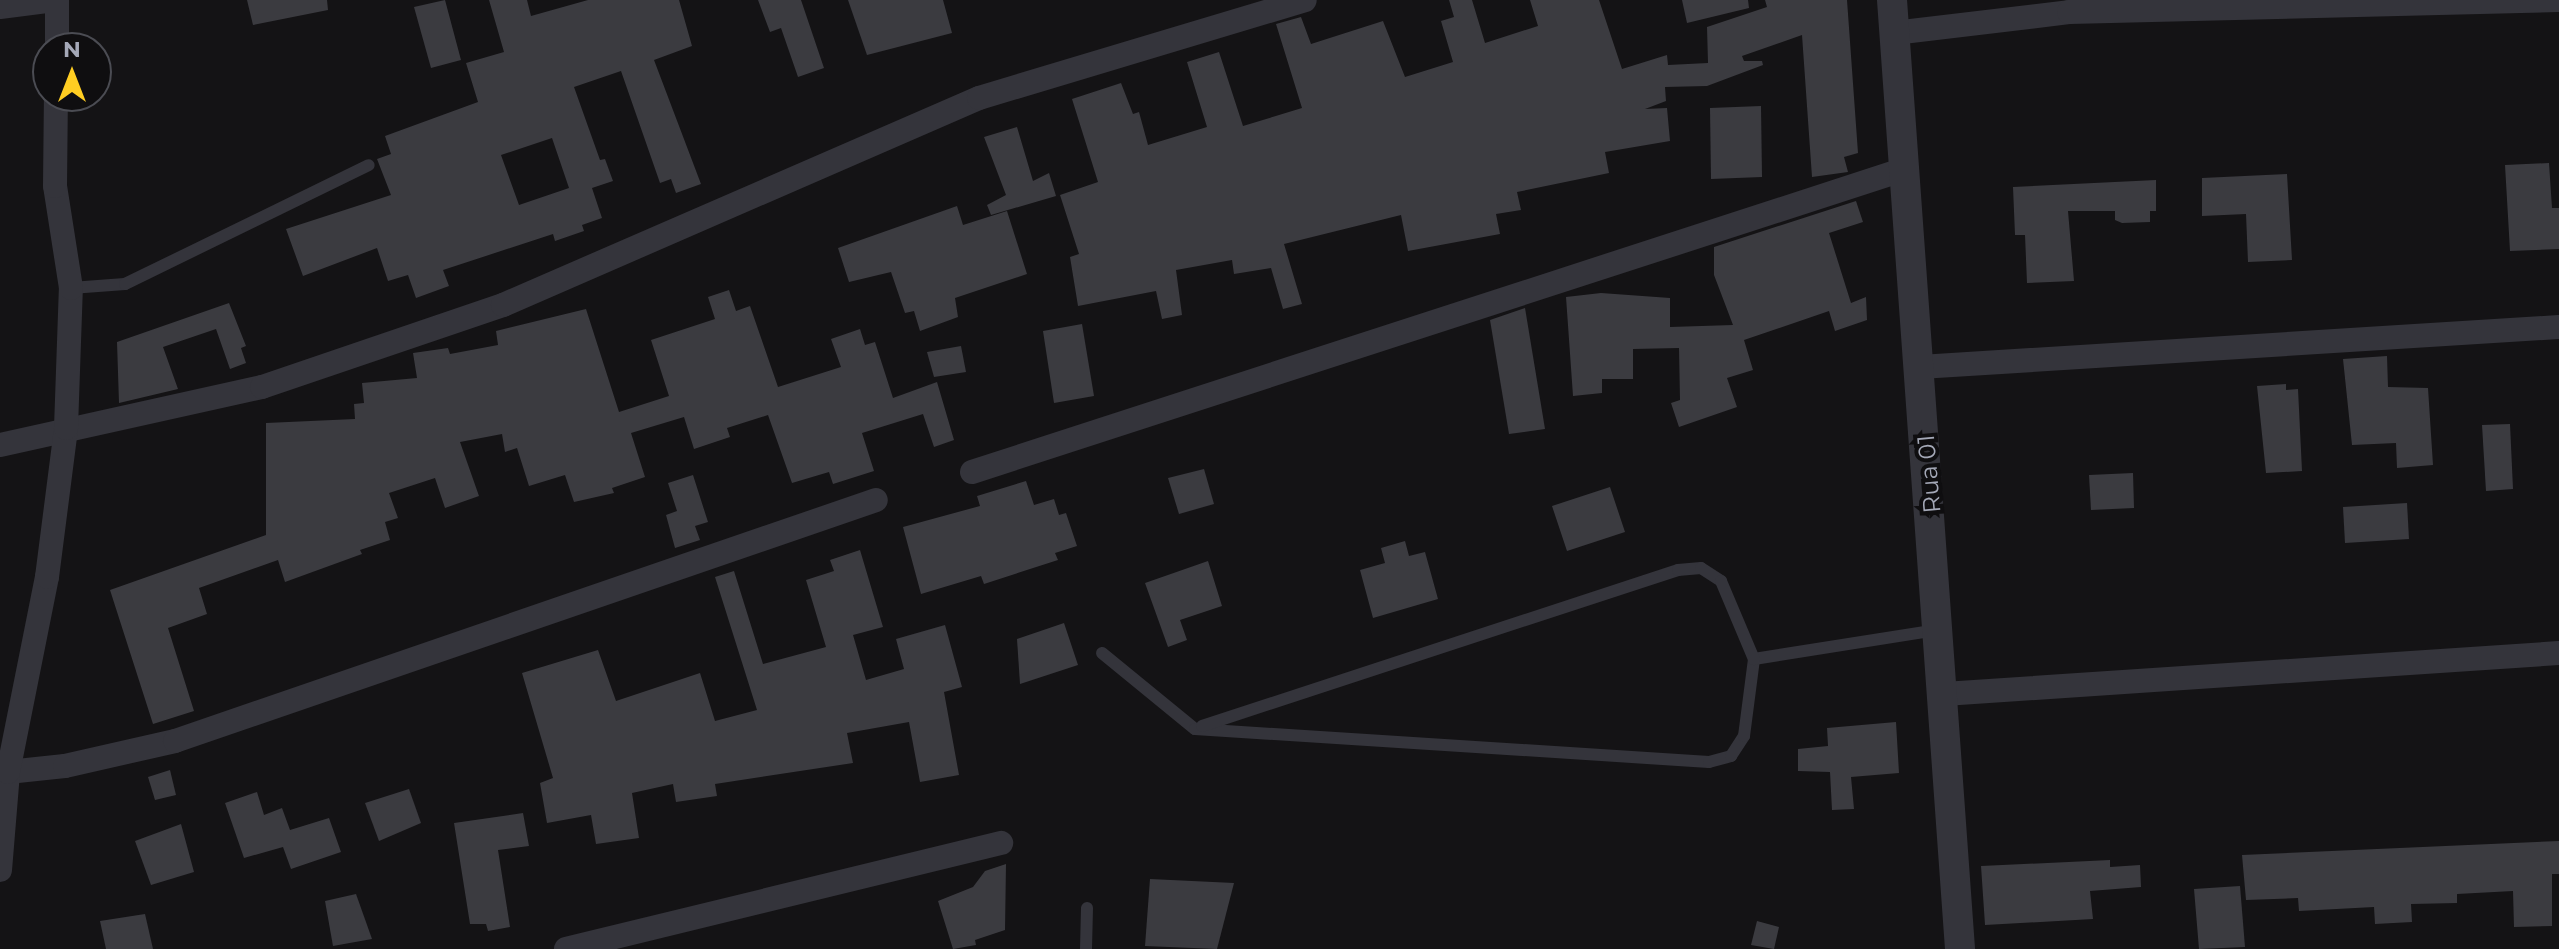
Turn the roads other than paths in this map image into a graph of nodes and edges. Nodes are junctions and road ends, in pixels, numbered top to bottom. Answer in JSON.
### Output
{"nodes":[{"id":1,"x":56,"y":0,"type":"edge"},
{"id":2,"x":1305,"y":0,"type":"edge"},
{"id":3,"x":1892,"y":0,"type":"edge"},
{"id":4,"x":2559,"y":0,"type":"edge"},
{"id":5,"x":0,"y":7,"type":"edge"},
{"id":6,"x":57,"y":32,"type":"edge"},
{"id":7,"x":1894,"y":33,"type":"junction"},
{"id":8,"x":56,"y":112,"type":"edge"},
{"id":9,"x":369,"y":165,"type":"dead end"},
{"id":10,"x":1905,"y":169,"type":"junction"},
{"id":11,"x":71,"y":288,"type":"junction"},
{"id":12,"x":2559,"y":327,"type":"edge"},
{"id":13,"x":1920,"y":367,"type":"junction"},
{"id":14,"x":66,"y":428,"type":"junction"},
{"id":15,"x":0,"y":445,"type":"edge"},
{"id":16,"x":972,"y":472,"type":"dead end"},
{"id":17,"x":876,"y":500,"type":"dead end"},
{"id":18,"x":1941,"y":629,"type":"junction"},
{"id":19,"x":1102,"y":653,"type":"dead end"},
{"id":20,"x":2559,"y":653,"type":"edge"},
{"id":21,"x":1754,"y":659,"type":"junction"},
{"id":22,"x":1944,"y":694,"type":"junction"},
{"id":23,"x":1195,"y":729,"type":"junction"},
{"id":24,"x":8,"y":772,"type":"junction"},
{"id":25,"x":1001,"y":843,"type":"dead end"},
{"id":26,"x":0,"y":870,"type":"edge"},
{"id":27,"x":1087,"y":908,"type":"dead end"},
{"id":28,"x":566,"y":949,"type":"edge"},
{"id":29,"x":1086,"y":949,"type":"edge"},
{"id":30,"x":1960,"y":949,"type":"edge"}],
"edges":[{"from":1,"to":5,"type":"street"},
{"from":1,"to":6,"type":"street"},
{"from":2,"to":14,"type":"street"},
{"from":3,"to":7,"type":"street","name":"Rua 01"},
{"from":4,"to":7,"type":"street"},
{"from":7,"to":10,"type":"street","name":"Rua 01"},
{"from":8,"to":11,"type":"street"},
{"from":9,"to":11,"type":"lane"},
{"from":10,"to":13,"type":"street","name":"Rua 01"},
{"from":10,"to":16,"type":"street"},
{"from":11,"to":14,"type":"street"},
{"from":12,"to":13,"type":"street"},
{"from":13,"to":18,"type":"street","name":"Rua 01"},
{"from":14,"to":15,"type":"street"},
{"from":14,"to":24,"type":"street"},
{"from":17,"to":24,"type":"street"},
{"from":18,"to":21,"type":"lane"},
{"from":18,"to":22,"type":"street","name":"Rua 01"},
{"from":19,"to":23,"type":"lane"},
{"from":20,"to":22,"type":"street"},
{"from":21,"to":23,"type":"lane"},
{"from":21,"to":23,"type":"lane"},
{"from":22,"to":30,"type":"street","name":"Rua 01"},
{"from":24,"to":26,"type":"street"},
{"from":25,"to":28,"type":"street"},
{"from":27,"to":29,"type":"lane"}]}
